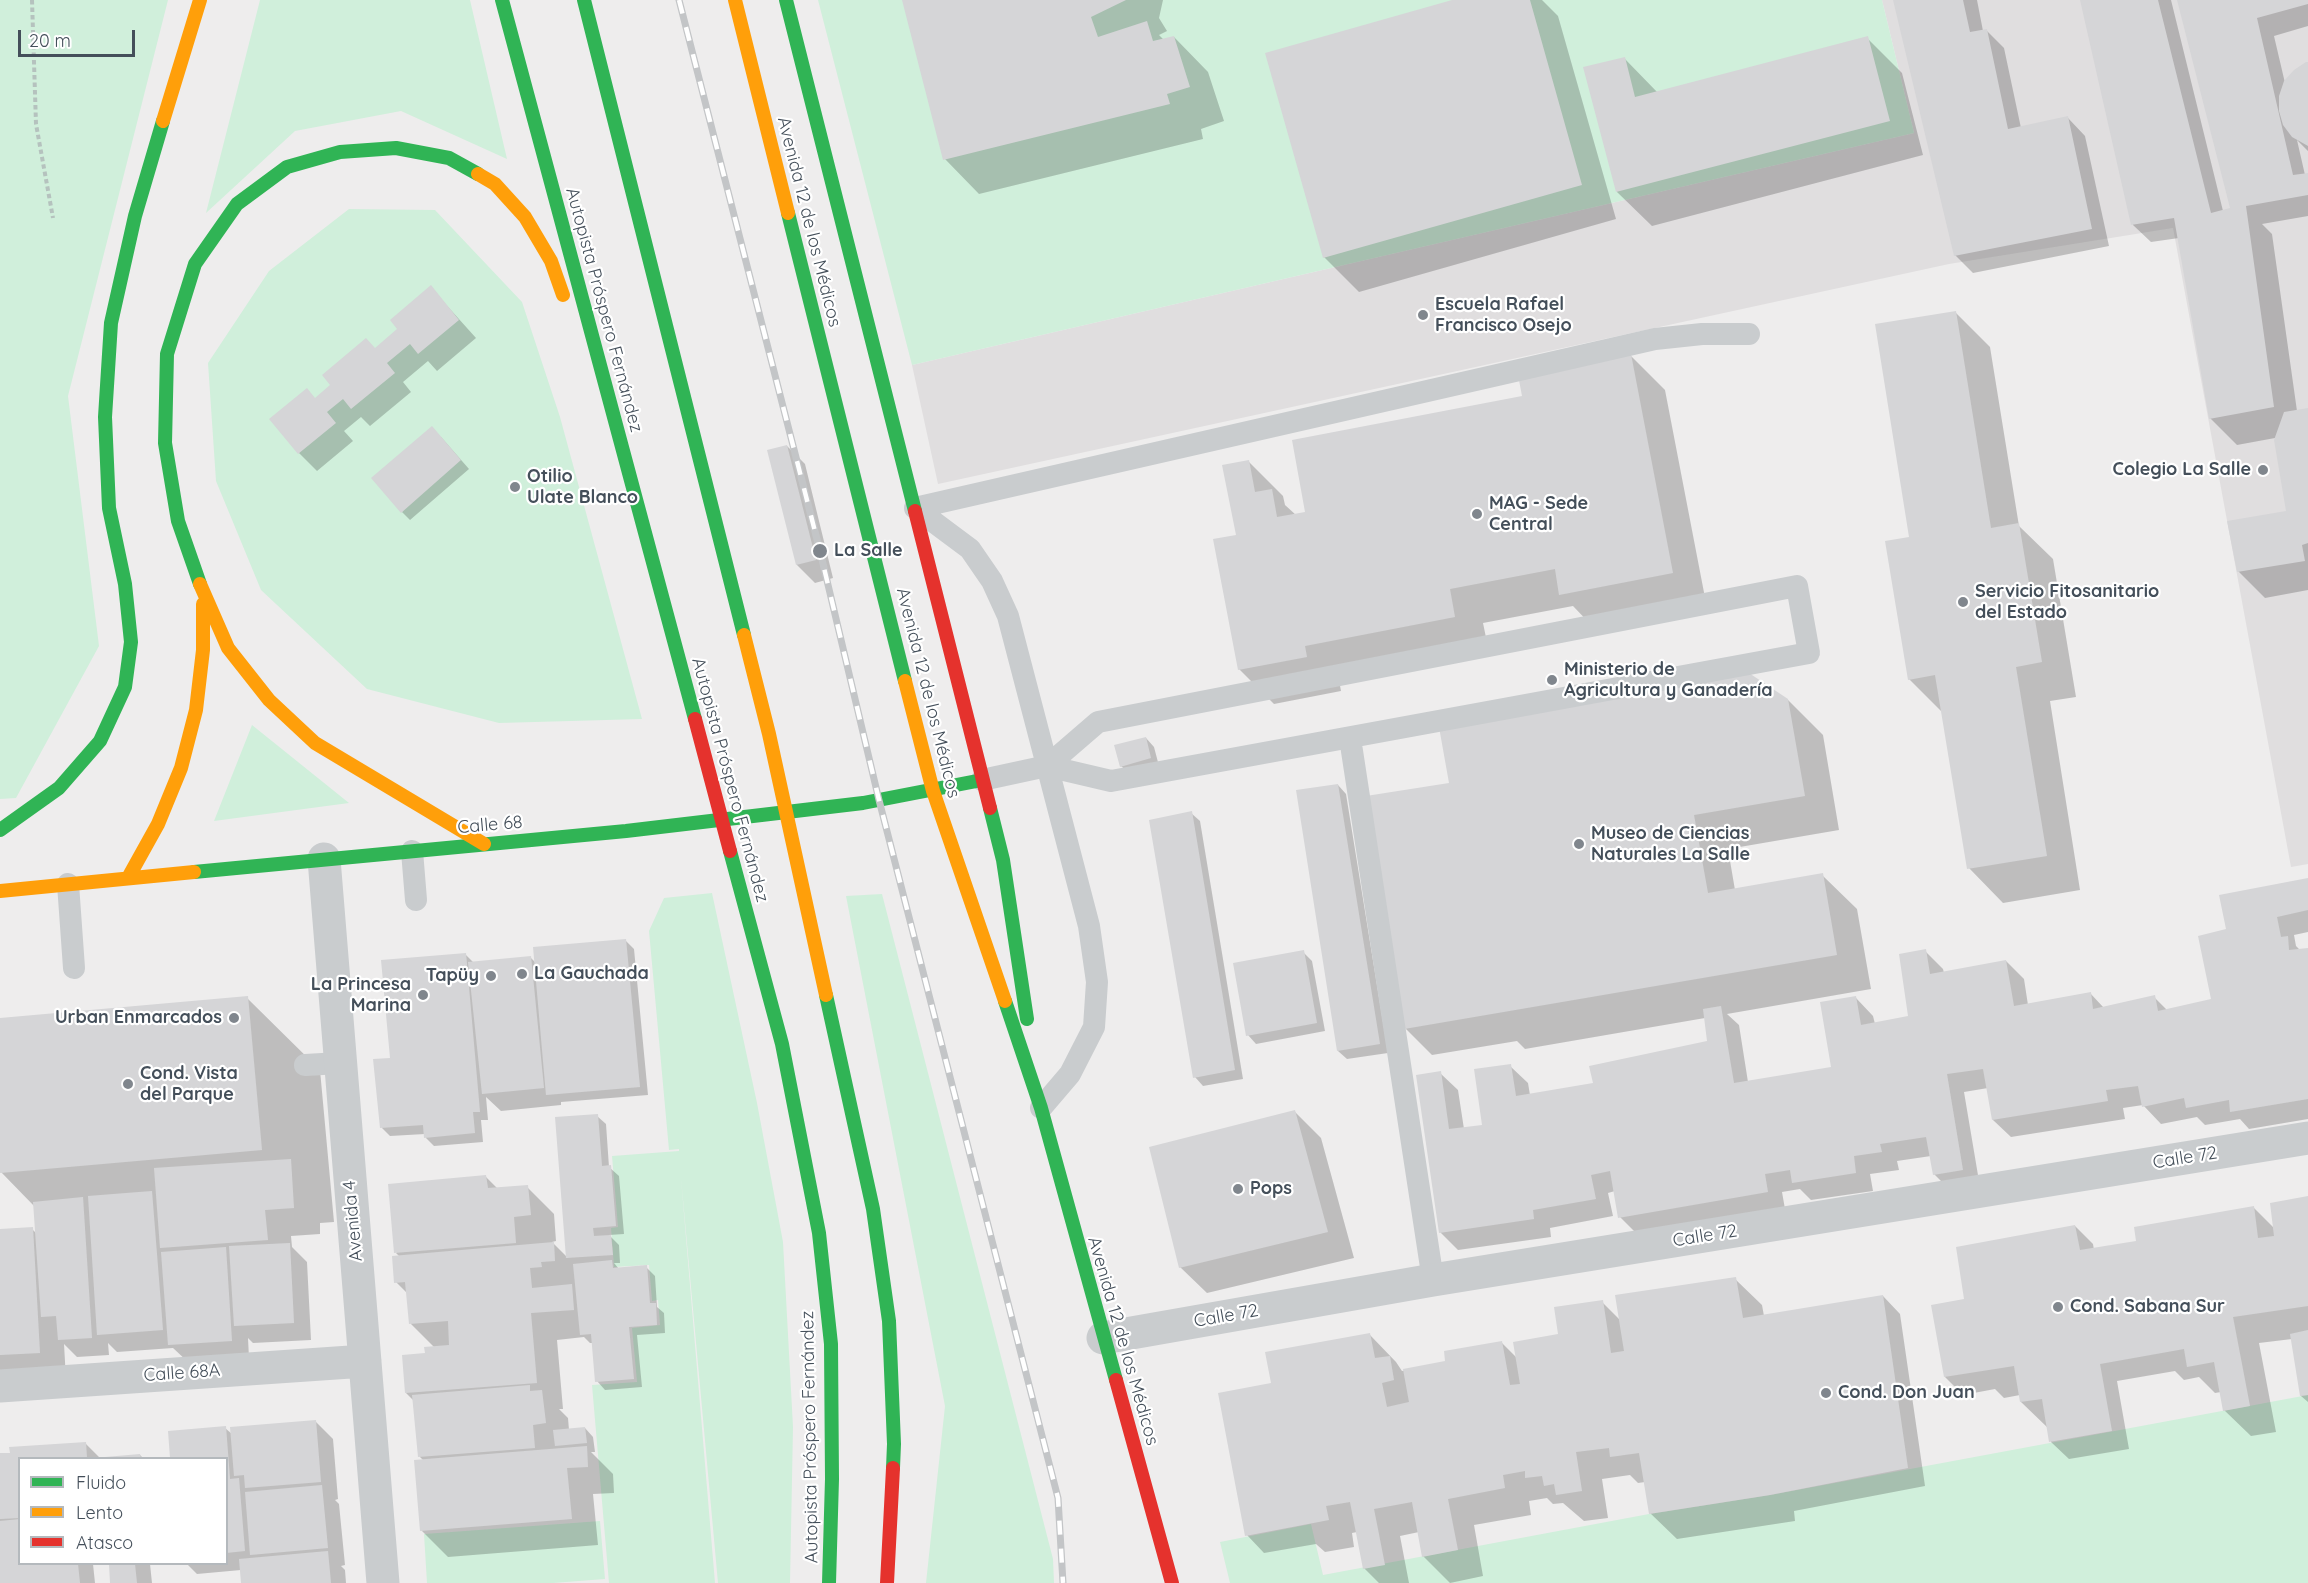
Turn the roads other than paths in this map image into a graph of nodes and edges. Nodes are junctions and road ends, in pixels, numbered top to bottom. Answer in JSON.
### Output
{"nodes":[{"id":1,"x":200,"y":0,"type":"edge"},
{"id":2,"x":502,"y":0,"type":"edge"},
{"id":3,"x":584,"y":0,"type":"edge"},
{"id":4,"x":735,"y":0,"type":"edge"},
{"id":5,"x":786,"y":0,"type":"edge"},
{"id":6,"x":567,"y":304,"type":"dead end"},
{"id":7,"x":1749,"y":334,"type":"dead end"},
{"id":8,"x":578,"y":337,"type":"dead end"},
{"id":9,"x":915,"y":508,"type":"junction"},
{"id":10,"x":640,"y":510,"type":"junction"},
{"id":11,"x":202,"y":591,"type":"junction"},
{"id":12,"x":1350,"y":738,"type":"junction"},
{"id":13,"x":1047,"y":766,"type":"junction"},
{"id":14,"x":982,"y":780,"type":"junction"},
{"id":15,"x":933,"y":791,"type":"junction"},
{"id":16,"x":951,"y":800,"type":"dead end"},
{"id":17,"x":981,"y":826,"type":"dead end"},
{"id":18,"x":0,"y":830,"type":"edge"},
{"id":19,"x":484,"y":844,"type":"junction"},
{"id":20,"x":412,"y":851,"type":"junction"},
{"id":21,"x":324,"y":859,"type":"junction"},
{"id":22,"x":1003,"y":860,"type":"junction"},
{"id":23,"x":128,"y":878,"type":"junction"},
{"id":24,"x":68,"y":884,"type":"junction"},
{"id":25,"x":0,"y":891,"type":"edge"},
{"id":26,"x":416,"y":900,"type":"dead end"},
{"id":27,"x":74,"y":968,"type":"dead end"},
{"id":28,"x":340,"y":1063,"type":"junction"},
{"id":29,"x":305,"y":1065,"type":"dead end"},
{"id":30,"x":1041,"y":1108,"type":"junction"},
{"id":31,"x":2308,"y":1138,"type":"edge"},
{"id":32,"x":1433,"y":1280,"type":"junction"},
{"id":33,"x":1103,"y":1338,"type":"junction"},
{"id":34,"x":365,"y":1361,"type":"junction"},
{"id":35,"x":0,"y":1386,"type":"edge"},
{"id":36,"x":383,"y":1583,"type":"edge"},
{"id":37,"x":829,"y":1583,"type":"edge"},
{"id":38,"x":887,"y":1583,"type":"edge"},
{"id":39,"x":1172,"y":1583,"type":"edge"}],
"edges":[{"from":1,"to":18,"type":"main road"},
{"from":2,"to":10,"type":"main road","name":"Autopista Próspero Fernández"},
{"from":3,"to":38,"type":"main road"},
{"from":4,"to":15,"type":"main road","name":"Avenida 12 de los Médicos"},
{"from":5,"to":9,"type":"main road","name":"Avenida 12 de los Médicos"},
{"from":6,"to":11,"type":"main road"},
{"from":7,"to":9,"type":"lane"},
{"from":8,"to":10,"type":"main road"},
{"from":9,"to":13,"type":"lane"},
{"from":9,"to":14,"type":"main road","name":"Avenida 12 de los Médicos"},
{"from":10,"to":37,"type":"main road","name":"Autopista Próspero Fernández"},
{"from":11,"to":19,"type":"main road"},
{"from":11,"to":23,"type":"main road"},
{"from":12,"to":13,"type":"lane"},
{"from":12,"to":13,"type":"lane"},
{"from":12,"to":32,"type":"lane"},
{"from":13,"to":14,"type":"lane"},
{"from":13,"to":30,"type":"lane"},
{"from":14,"to":15,"type":"main road","name":"Calle 68"},
{"from":14,"to":22,"type":"main road","name":"Avenida 12 de los Médicos"},
{"from":15,"to":16,"type":"main road"},
{"from":15,"to":19,"type":"main road","name":"Calle 68"},
{"from":15,"to":30,"type":"main road","name":"Avenida 12 de los Médicos"},
{"from":17,"to":22,"type":"main road"},
{"from":19,"to":20,"type":"main road","name":"Calle 68"},
{"from":20,"to":21,"type":"main road","name":"Calle 68"},
{"from":20,"to":26,"type":"lane"},
{"from":21,"to":23,"type":"main road","name":"Calle 68"},
{"from":21,"to":28,"type":"street","name":"Avenida 4"},
{"from":22,"to":30,"type":"main road","name":"Avenida 12 de los Médicos"},
{"from":23,"to":24,"type":"main road","name":"Calle 68"},
{"from":24,"to":25,"type":"main road","name":"Calle 68"},
{"from":24,"to":27,"type":"lane"},
{"from":28,"to":29,"type":"lane"},
{"from":28,"to":34,"type":"street","name":"Avenida 4"},
{"from":30,"to":33,"type":"main road","name":"Avenida 12 de los Médicos"},
{"from":31,"to":32,"type":"street","name":"Calle 72"},
{"from":32,"to":33,"type":"street","name":"Calle 72"},
{"from":33,"to":39,"type":"main road","name":"Avenida 12 de los Médicos"},
{"from":34,"to":35,"type":"street","name":"Calle 68A"},
{"from":34,"to":36,"type":"street","name":"Avenida 4"}]}
